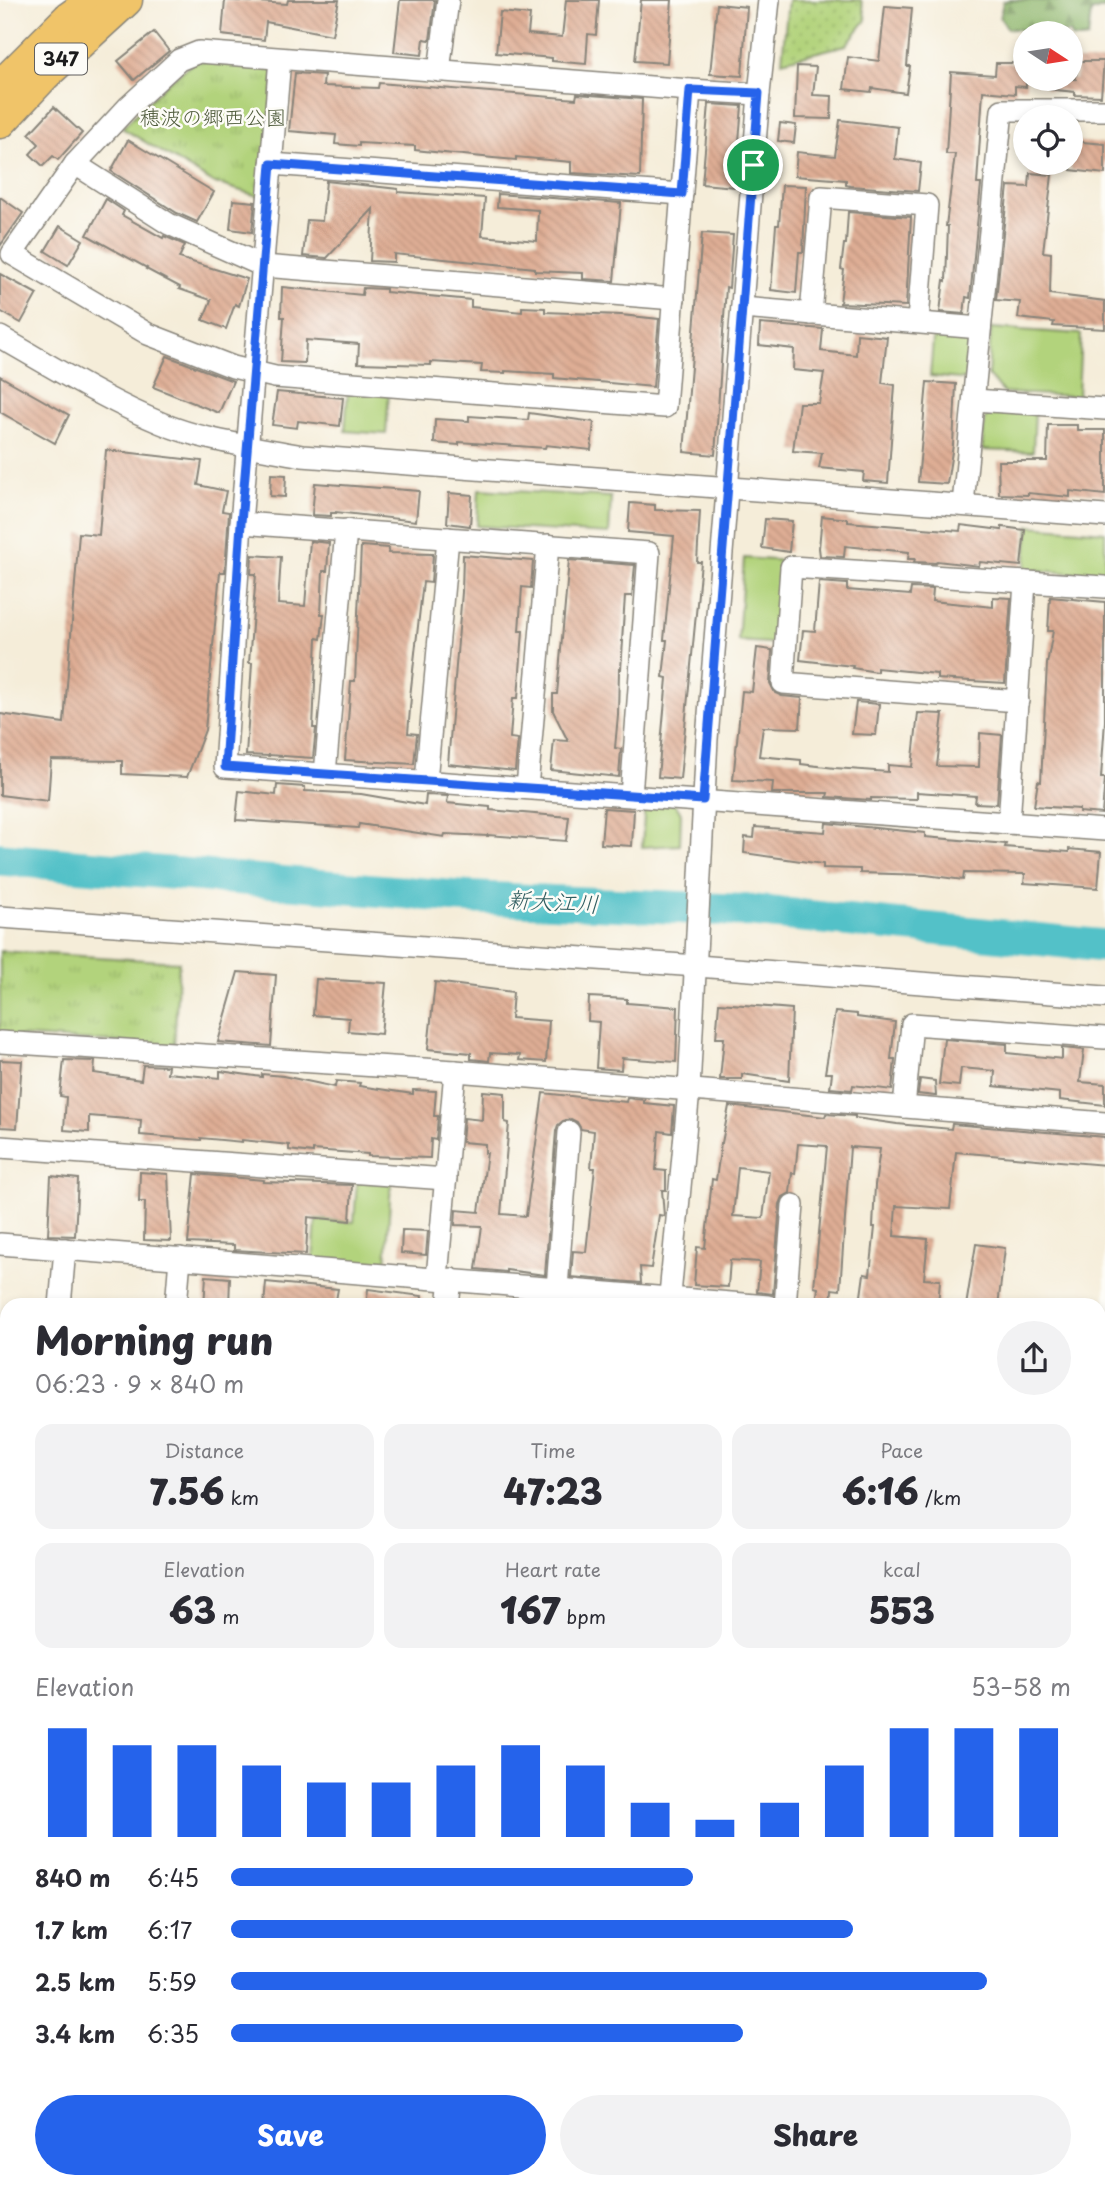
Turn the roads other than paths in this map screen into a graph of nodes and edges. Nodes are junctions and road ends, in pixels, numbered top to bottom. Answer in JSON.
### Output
{"nodes":[{"id":1,"x":94,"y":0,"type":"edge"},
{"id":2,"x":126,"y":0,"type":"edge"},
{"id":3,"x":448,"y":0,"type":"edge"},
{"id":4,"x":769,"y":0,"type":"edge"},
{"id":5,"x":280,"y":59,"type":"junction"},
{"id":6,"x":439,"y":71,"type":"junction"},
{"id":7,"x":0,"y":87,"type":"edge"},
{"id":8,"x":690,"y":90,"type":"junction"},
{"id":9,"x":759,"y":93,"type":"junction"},
{"id":10,"x":1105,"y":110,"type":"edge"},
{"id":11,"x":0,"y":122,"type":"edge"},
{"id":12,"x":75,"y":164,"type":"junction"},
{"id":13,"x":271,"y":164,"type":"junction"},
{"id":14,"x":682,"y":194,"type":"junction"},
{"id":15,"x":263,"y":266,"type":"junction"},
{"id":16,"x":674,"y":299,"type":"junction"},
{"id":17,"x":742,"y":308,"type":"junction"},
{"id":18,"x":811,"y":314,"type":"junction"},
{"id":19,"x":918,"y":321,"type":"junction"},
{"id":20,"x":980,"y":328,"type":"junction"},
{"id":21,"x":0,"y":337,"type":"edge"},
{"id":22,"x":254,"y":373,"type":"junction"},
{"id":23,"x":974,"y":400,"type":"junction"},
{"id":24,"x":1105,"y":409,"type":"edge"},
{"id":25,"x":248,"y":445,"type":"junction"},
{"id":26,"x":727,"y":488,"type":"junction"},
{"id":27,"x":963,"y":505,"type":"junction"},
{"id":28,"x":1105,"y":516,"type":"edge"},
{"id":29,"x":241,"y":523,"type":"junction"},
{"id":30,"x":346,"y":530,"type":"junction"},
{"id":31,"x":448,"y":538,"type":"junction"},
{"id":32,"x":548,"y":545,"type":"junction"},
{"id":33,"x":1026,"y":582,"type":"junction"},
{"id":34,"x":1105,"y":587,"type":"edge"},
{"id":35,"x":1018,"y":701,"type":"junction"},
{"id":36,"x":325,"y":774,"type":"junction"},
{"id":37,"x":426,"y":781,"type":"junction"},
{"id":38,"x":527,"y":788,"type":"junction"},
{"id":39,"x":631,"y":796,"type":"junction"},
{"id":40,"x":703,"y":800,"type":"junction"},
{"id":41,"x":1009,"y":823,"type":"junction"},
{"id":42,"x":1105,"y":830,"type":"edge"},
{"id":43,"x":0,"y":917,"type":"edge"},
{"id":44,"x":697,"y":966,"type":"junction"},
{"id":45,"x":1105,"y":997,"type":"edge"},
{"id":46,"x":1105,"y":1038,"type":"edge"},
{"id":47,"x":0,"y":1042,"type":"edge"},
{"id":48,"x":455,"y":1071,"type":"junction"},
{"id":49,"x":689,"y":1090,"type":"junction"},
{"id":50,"x":904,"y":1107,"type":"junction"},
{"id":51,"x":1105,"y":1123,"type":"edge"},
{"id":52,"x":569,"y":1132,"type":"dead end"},
{"id":53,"x":0,"y":1147,"type":"edge"},
{"id":54,"x":446,"y":1179,"type":"junction"},
{"id":55,"x":793,"y":1205,"type":"dead end"},
{"id":56,"x":0,"y":1244,"type":"edge"},
{"id":57,"x":65,"y":1249,"type":"junction"},
{"id":58,"x":180,"y":1258,"type":"junction"},
{"id":59,"x":444,"y":1279,"type":"junction"},
{"id":60,"x":557,"y":1288,"type":"junction"},
{"id":61,"x":61,"y":1298,"type":"edge"},
{"id":62,"x":177,"y":1298,"type":"edge"},
{"id":63,"x":447,"y":1298,"type":"edge"},
{"id":64,"x":643,"y":1298,"type":"edge"},
{"id":65,"x":669,"y":1298,"type":"edge"},
{"id":66,"x":786,"y":1298,"type":"edge"}],
"edges":[{"from":1,"to":7,"type":"highway","number":"347"},
{"from":2,"to":11,"type":"highway","number":"347"},
{"from":3,"to":6,"type":"street"},
{"from":4,"to":9,"type":"street"},
{"from":5,"to":6,"type":"street"},
{"from":5,"to":12,"type":"street"},
{"from":5,"to":13,"type":"street"},
{"from":6,"to":8,"type":"street"},
{"from":8,"to":9,"type":"street"},
{"from":8,"to":14,"type":"street"},
{"from":9,"to":17,"type":"street"},
{"from":10,"to":20,"type":"street"},
{"from":12,"to":15,"type":"street"},
{"from":12,"to":22,"type":"street"},
{"from":13,"to":14,"type":"street"},
{"from":13,"to":15,"type":"street"},
{"from":14,"to":16,"type":"street"},
{"from":15,"to":16,"type":"street"},
{"from":15,"to":22,"type":"street"},
{"from":16,"to":22,"type":"street"},
{"from":17,"to":18,"type":"street"},
{"from":17,"to":26,"type":"street"},
{"from":18,"to":19,"type":"street"},
{"from":18,"to":19,"type":"street"},
{"from":19,"to":20,"type":"street"},
{"from":20,"to":23,"type":"street"},
{"from":21,"to":25,"type":"street"},
{"from":22,"to":25,"type":"street"},
{"from":23,"to":24,"type":"street"},
{"from":23,"to":27,"type":"street"},
{"from":25,"to":26,"type":"street"},
{"from":25,"to":29,"type":"street"},
{"from":26,"to":27,"type":"street"},
{"from":26,"to":40,"type":"street"},
{"from":27,"to":28,"type":"street"},
{"from":29,"to":30,"type":"street"},
{"from":29,"to":36,"type":"street"},
{"from":30,"to":31,"type":"street"},
{"from":30,"to":36,"type":"street"},
{"from":31,"to":32,"type":"street"},
{"from":31,"to":37,"type":"street"},
{"from":32,"to":38,"type":"street"},
{"from":32,"to":39,"type":"street"},
{"from":33,"to":34,"type":"street"},
{"from":33,"to":35,"type":"street"},
{"from":33,"to":35,"type":"street"},
{"from":35,"to":41,"type":"street"},
{"from":36,"to":37,"type":"street"},
{"from":37,"to":38,"type":"street"},
{"from":38,"to":39,"type":"street"},
{"from":39,"to":40,"type":"street"},
{"from":40,"to":41,"type":"street"},
{"from":40,"to":44,"type":"street"},
{"from":41,"to":42,"type":"street"},
{"from":43,"to":44,"type":"street"},
{"from":44,"to":45,"type":"street"},
{"from":44,"to":49,"type":"street"},
{"from":46,"to":50,"type":"street"},
{"from":47,"to":48,"type":"street"},
{"from":48,"to":49,"type":"street"},
{"from":48,"to":54,"type":"street"},
{"from":49,"to":50,"type":"street"},
{"from":49,"to":65,"type":"street"},
{"from":50,"to":51,"type":"street"},
{"from":52,"to":60,"type":"street"},
{"from":53,"to":54,"type":"street"},
{"from":54,"to":59,"type":"street"},
{"from":55,"to":66,"type":"street"},
{"from":56,"to":57,"type":"street"},
{"from":57,"to":58,"type":"street"},
{"from":57,"to":61,"type":"street"},
{"from":58,"to":59,"type":"street"},
{"from":58,"to":62,"type":"street"},
{"from":59,"to":60,"type":"street"},
{"from":59,"to":63,"type":"street"},
{"from":60,"to":64,"type":"street"}]}
